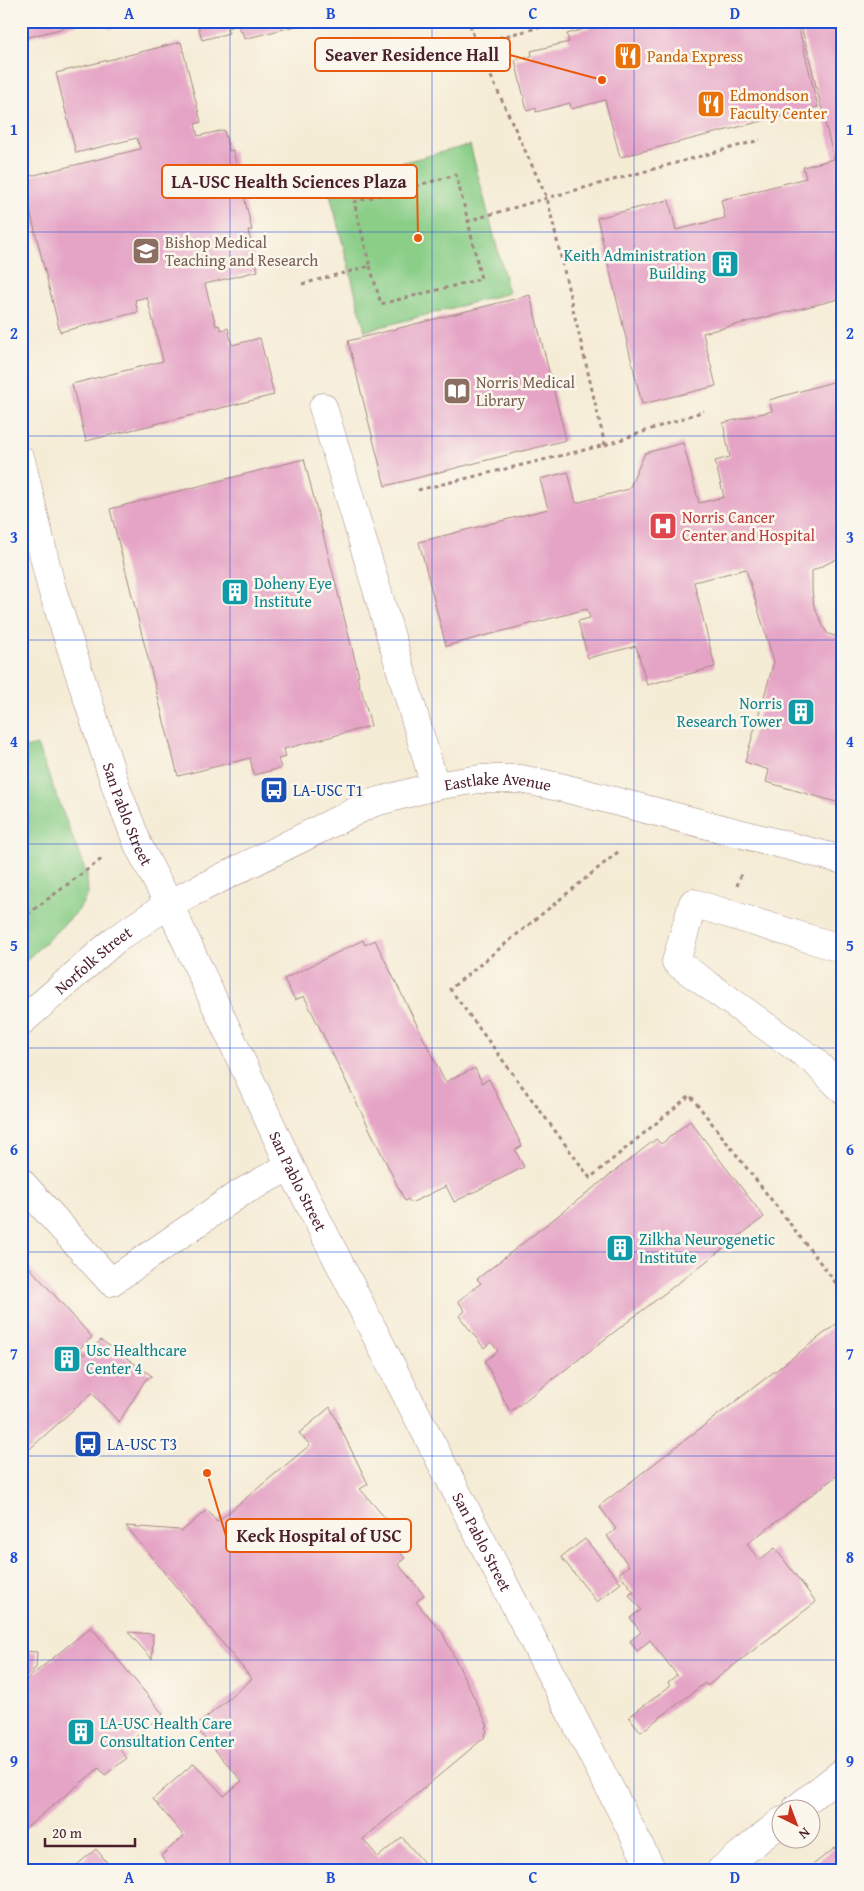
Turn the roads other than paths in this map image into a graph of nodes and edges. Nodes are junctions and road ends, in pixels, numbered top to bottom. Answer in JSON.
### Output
{"nodes":[{"id":1,"x":323,"y":408,"type":"dead end"},
{"id":2,"x":21,"y":460,"type":"edge"},
{"id":3,"x":435,"y":786,"type":"junction"},
{"id":4,"x":843,"y":860,"type":"edge"},
{"id":5,"x":169,"y":904,"type":"junction"},
{"id":6,"x":843,"y":949,"type":"edge"},
{"id":7,"x":21,"y":1022,"type":"edge"},
{"id":8,"x":842,"y":1089,"type":"edge"},
{"id":9,"x":290,"y":1166,"type":"junction"},
{"id":10,"x":21,"y":1182,"type":"edge"},
{"id":11,"x":843,"y":1772,"type":"edge"},
{"id":12,"x":810,"y":1798,"type":"edge"},
{"id":13,"x":772,"y":1829,"type":"edge"},
{"id":14,"x":652,"y":1870,"type":"edge"},
{"id":15,"x":721,"y":1870,"type":"edge"}],
"edges":[{"from":1,"to":3,"type":"street"},
{"from":2,"to":5,"type":"street","name":"San Pablo Street"},
{"from":3,"to":4,"type":"street","name":"Eastlake Avenue"},
{"from":3,"to":5,"type":"street","name":"Eastlake Avenue"},
{"from":5,"to":7,"type":"street","name":"Norfolk Street"},
{"from":5,"to":9,"type":"street","name":"San Pablo Street"},
{"from":6,"to":8,"type":"street"},
{"from":9,"to":10,"type":"street"},
{"from":9,"to":14,"type":"street","name":"San Pablo Street"},
{"from":11,"to":12,"type":"street"},
{"from":13,"to":15,"type":"street"}]}
